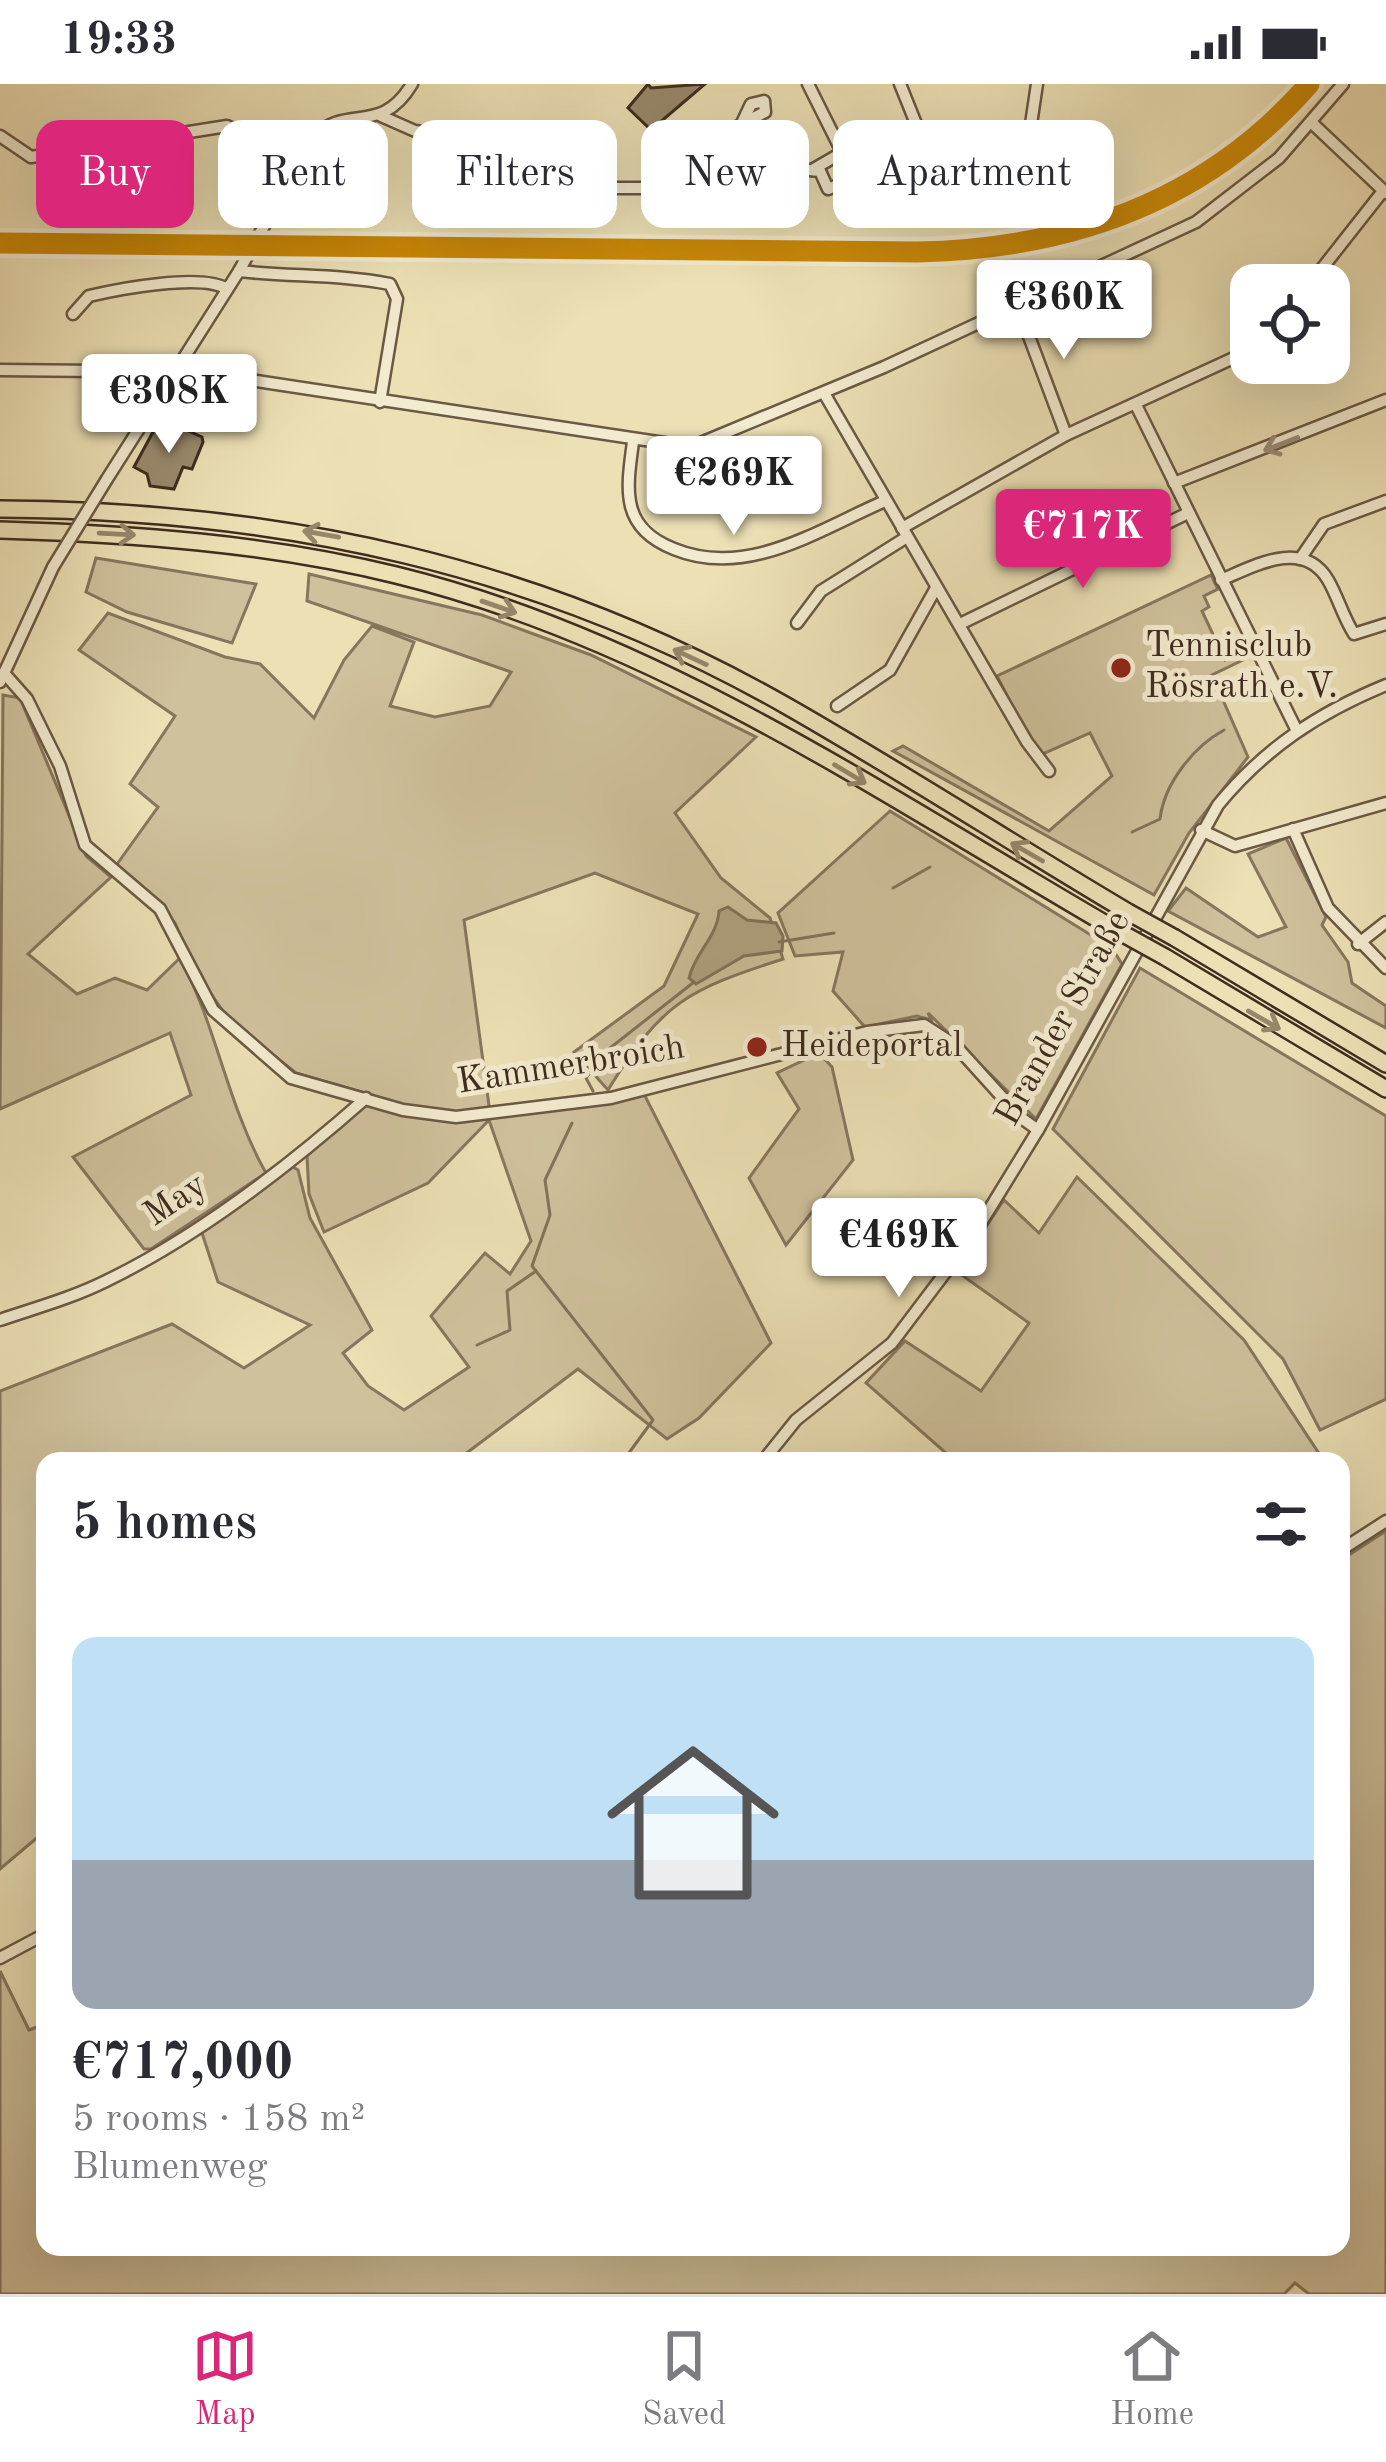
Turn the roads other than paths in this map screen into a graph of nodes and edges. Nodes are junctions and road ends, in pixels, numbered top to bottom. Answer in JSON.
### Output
{"nodes":[{"id":1,"x":412,"y":84,"type":"edge"},
{"id":2,"x":808,"y":84,"type":"edge"},
{"id":3,"x":900,"y":84,"type":"edge"},
{"id":4,"x":912,"y":84,"type":"edge"},
{"id":5,"x":1036,"y":84,"type":"edge"},
{"id":6,"x":1343,"y":84,"type":"edge"},
{"id":7,"x":909,"y":106,"type":"junction"},
{"id":8,"x":381,"y":116,"type":"junction"},
{"id":9,"x":358,"y":120,"type":"edge"},
{"id":10,"x":915,"y":120,"type":"edge"},
{"id":11,"x":1032,"y":120,"type":"edge"},
{"id":12,"x":1312,"y":123,"type":"junction"},
{"id":13,"x":218,"y":127,"type":"edge"},
{"id":14,"x":833,"y":133,"type":"edge"},
{"id":15,"x":0,"y":136,"type":"edge"},
{"id":16,"x":833,"y":158,"type":"edge"},
{"id":17,"x":809,"y":170,"type":"edge"},
{"id":18,"x":812,"y":170,"type":"junction"},
{"id":19,"x":833,"y":187,"type":"edge"},
{"id":20,"x":641,"y":188,"type":"edge"},
{"id":21,"x":1384,"y":192,"type":"edge"},
{"id":22,"x":262,"y":228,"type":"edge"},
{"id":23,"x":1327,"y":264,"type":"edge"},
{"id":24,"x":241,"y":267,"type":"junction"},
{"id":25,"x":227,"y":290,"type":"junction"},
{"id":26,"x":1018,"y":307,"type":"junction"},
{"id":27,"x":73,"y":314,"type":"dead end"},
{"id":28,"x":1230,"y":360,"type":"edge"},
{"id":29,"x":0,"y":370,"type":"edge"},
{"id":30,"x":174,"y":370,"type":"junction"},
{"id":31,"x":824,"y":393,"type":"junction"},
{"id":32,"x":1386,"y":400,"type":"edge"},
{"id":33,"x":380,"y":402,"type":"junction"},
{"id":34,"x":1136,"y":405,"type":"junction"},
{"id":35,"x":1066,"y":434,"type":"junction"},
{"id":36,"x":632,"y":442,"type":"junction"},
{"id":37,"x":1174,"y":483,"type":"junction"},
{"id":38,"x":885,"y":501,"type":"junction"},
{"id":39,"x":1386,"y":501,"type":"edge"},
{"id":40,"x":0,"y":509,"type":"edge"},
{"id":41,"x":1186,"y":514,"type":"junction"},
{"id":42,"x":0,"y":530,"type":"edge"},
{"id":43,"x":904,"y":532,"type":"junction"},
{"id":44,"x":1300,"y":559,"type":"junction"},
{"id":45,"x":1221,"y":580,"type":"junction"},
{"id":46,"x":936,"y":588,"type":"junction"},
{"id":47,"x":797,"y":623,"type":"dead end"},
{"id":48,"x":960,"y":624,"type":"junction"},
{"id":49,"x":1386,"y":624,"type":"edge"},
{"id":50,"x":2,"y":677,"type":"edge"},
{"id":51,"x":1386,"y":686,"type":"edge"},
{"id":52,"x":837,"y":706,"type":"dead end"},
{"id":53,"x":1297,"y":729,"type":"junction"},
{"id":54,"x":1049,"y":771,"type":"dead end"},
{"id":55,"x":1386,"y":803,"type":"edge"},
{"id":56,"x":1293,"y":829,"type":"junction"},
{"id":57,"x":1201,"y":830,"type":"junction"},
{"id":58,"x":1386,"y":922,"type":"edge"},
{"id":59,"x":1358,"y":944,"type":"junction"},
{"id":60,"x":1386,"y":968,"type":"edge"},
{"id":61,"x":1386,"y":1064,"type":"edge"},
{"id":62,"x":1386,"y":1089,"type":"edge"},
{"id":63,"x":366,"y":1098,"type":"junction"},
{"id":64,"x":1038,"y":1130,"type":"junction"},
{"id":65,"x":0,"y":1320,"type":"edge"},
{"id":66,"x":771,"y":1452,"type":"edge"},
{"id":67,"x":1386,"y":1521,"type":"edge"},
{"id":68,"x":1350,"y":1544,"type":"edge"},
{"id":69,"x":36,"y":1939,"type":"edge"},
{"id":70,"x":0,"y":1958,"type":"edge"}],
"edges":[{"from":1,"to":8,"type":"street"},
{"from":2,"to":14,"type":"street"},
{"from":3,"to":7,"type":"street"},
{"from":4,"to":7,"type":"street"},
{"from":5,"to":11,"type":"street"},
{"from":6,"to":12,"type":"street"},
{"from":7,"to":10,"type":"street"},
{"from":8,"to":9,"type":"street"},
{"from":8,"to":20,"type":"street"},
{"from":12,"to":21,"type":"street"},
{"from":12,"to":26,"type":"street"},
{"from":13,"to":15,"type":"street"},
{"from":16,"to":18,"type":"street"},
{"from":17,"to":18,"type":"street"},
{"from":18,"to":19,"type":"street"},
{"from":21,"to":23,"type":"street"},
{"from":22,"to":24,"type":"street"},
{"from":24,"to":25,"type":"street"},
{"from":24,"to":33,"type":"street"},
{"from":25,"to":27,"type":"street"},
{"from":25,"to":30,"type":"street"},
{"from":26,"to":31,"type":"street"},
{"from":26,"to":35,"type":"street"},
{"from":28,"to":34,"type":"street"},
{"from":29,"to":30,"type":"street"},
{"from":30,"to":33,"type":"street"},
{"from":30,"to":50,"type":"street","bridge":true},
{"from":31,"to":36,"type":"street"},
{"from":31,"to":38,"type":"street"},
{"from":32,"to":37,"type":"street","one_way":true},
{"from":33,"to":36,"type":"street"},
{"from":34,"to":35,"type":"street"},
{"from":34,"to":37,"type":"street"},
{"from":35,"to":43,"type":"street"},
{"from":36,"to":38,"type":"street"},
{"from":37,"to":41,"type":"street"},
{"from":38,"to":43,"type":"street"},
{"from":39,"to":44,"type":"street"},
{"from":61,"to":40,"type":"highway","one_way":true,"bridge":true},
{"from":41,"to":45,"type":"street"},
{"from":41,"to":48,"type":"street"},
{"from":42,"to":62,"type":"highway","one_way":true,"bridge":true},
{"from":43,"to":46,"type":"street"},
{"from":43,"to":47,"type":"street"},
{"from":44,"to":45,"type":"street"},
{"from":44,"to":49,"type":"street"},
{"from":45,"to":53,"type":"street"},
{"from":46,"to":48,"type":"street"},
{"from":46,"to":52,"type":"street"},
{"from":48,"to":54,"type":"street"},
{"from":50,"to":63,"type":"street","name":"Kammerbroich"},
{"from":51,"to":53,"type":"street","name":"Brander Straße"},
{"from":53,"to":57,"type":"street","name":"Brander Straße"},
{"from":55,"to":56,"type":"street"},
{"from":56,"to":57,"type":"street"},
{"from":56,"to":59,"type":"street"},
{"from":57,"to":64,"type":"street","name":"Brander Straße"},
{"from":58,"to":59,"type":"street"},
{"from":59,"to":60,"type":"street"},
{"from":63,"to":64,"type":"street","name":"Kammerbroich"},
{"from":63,"to":65,"type":"street","name":"May"},
{"from":64,"to":66,"type":"street","name":"Brander Straße"},
{"from":67,"to":68,"type":"street"},
{"from":69,"to":70,"type":"street"}]}
